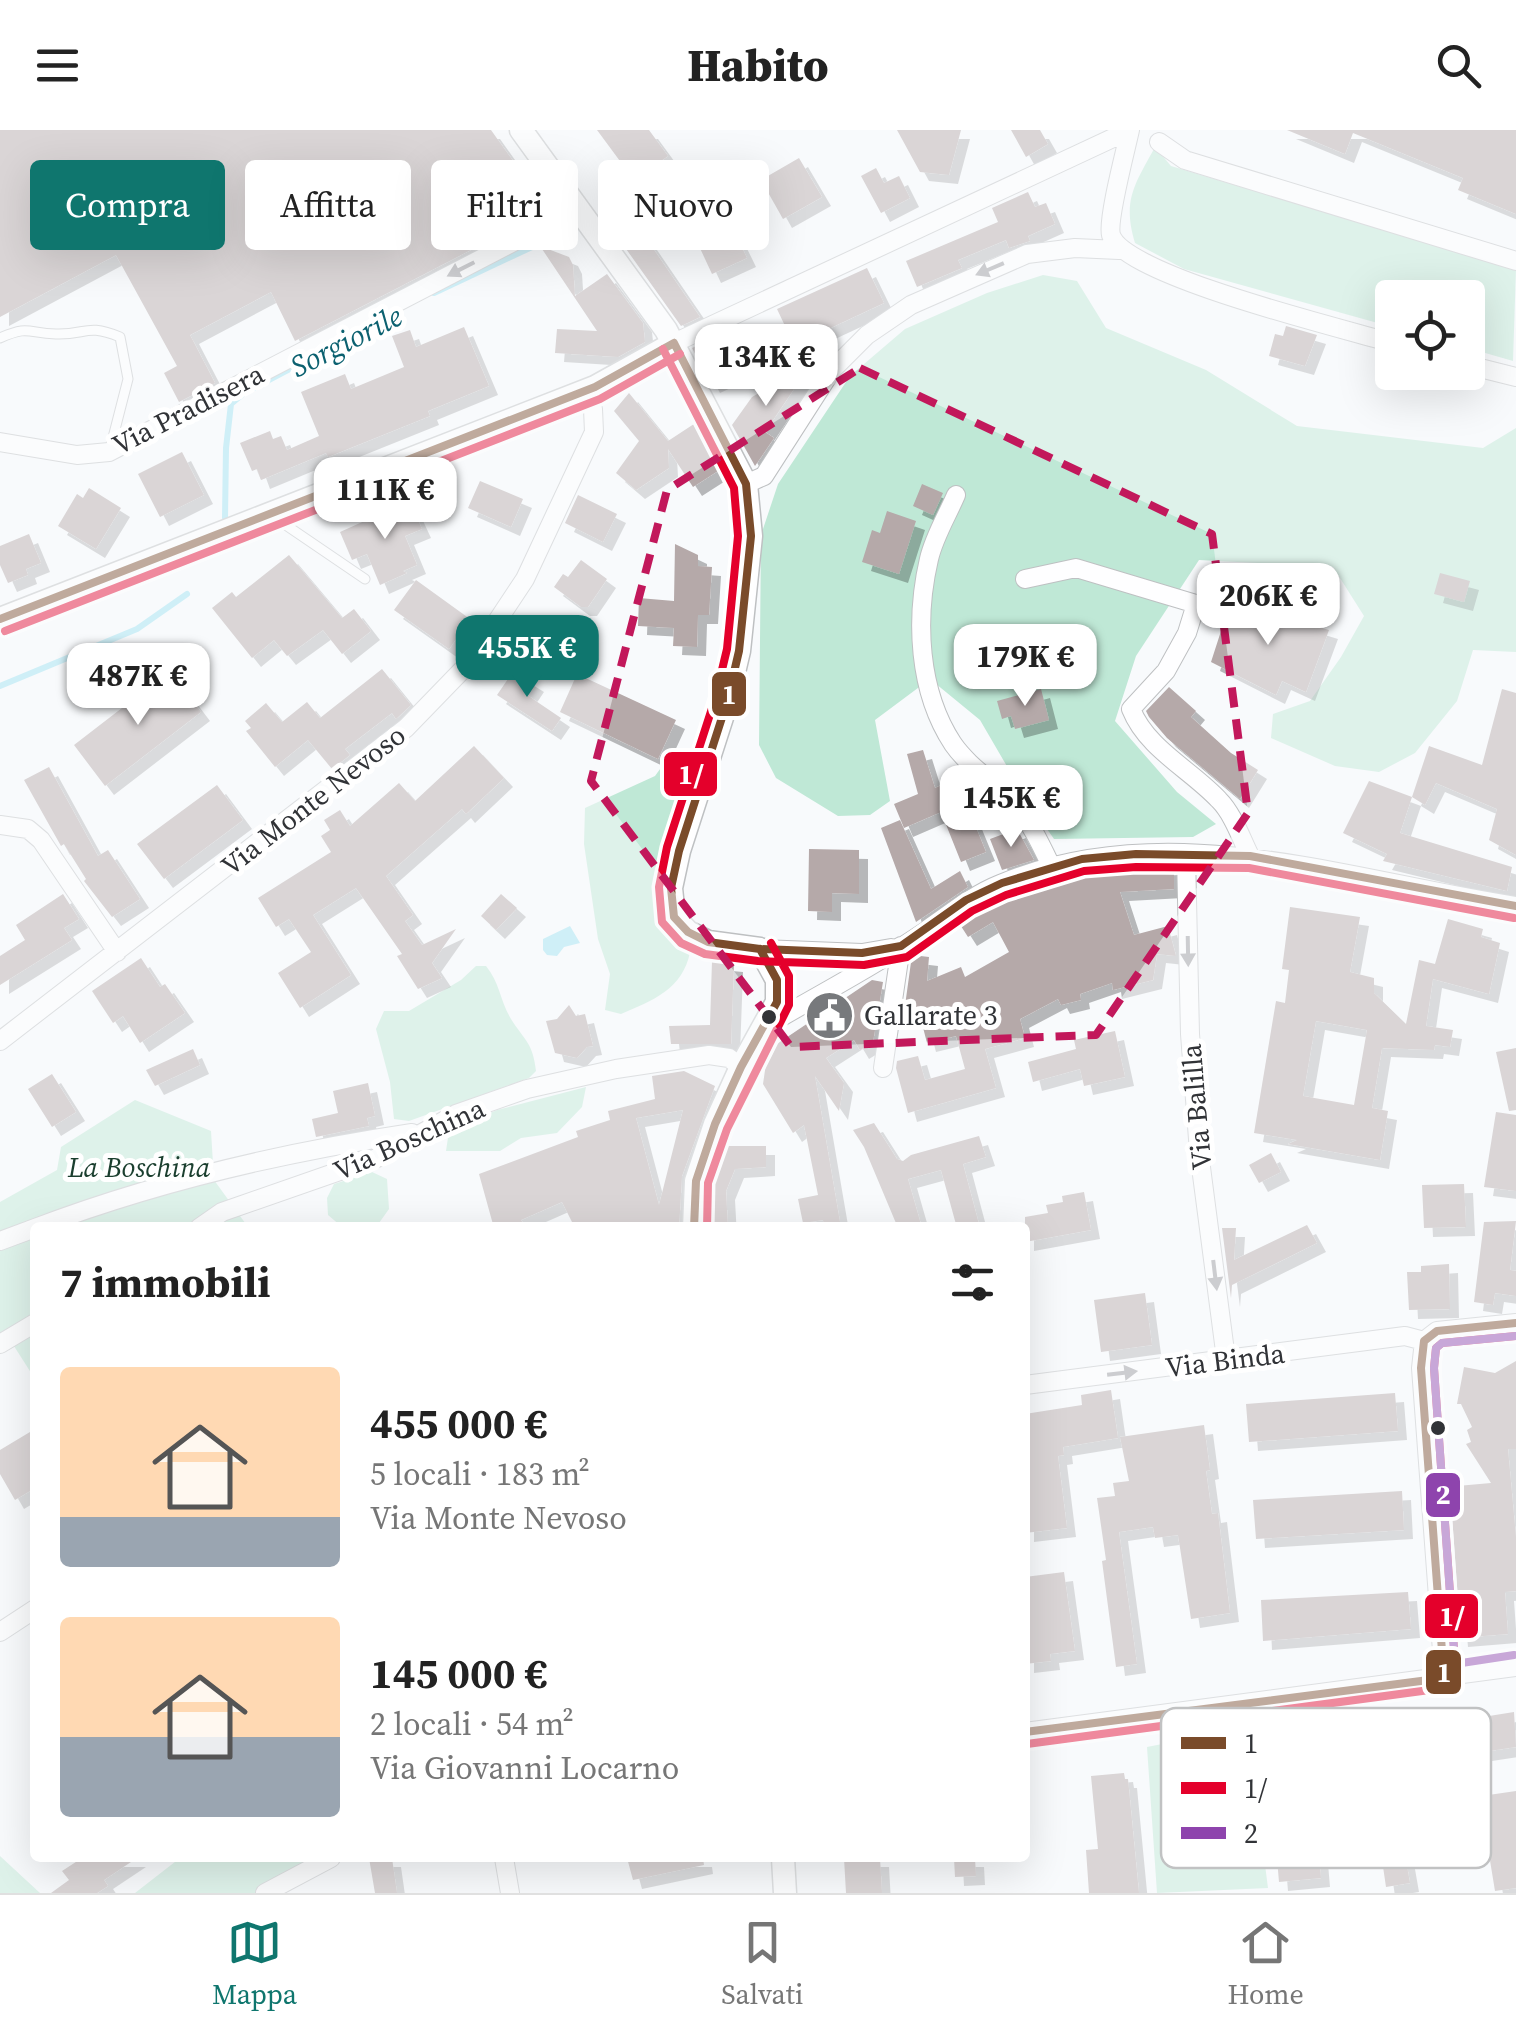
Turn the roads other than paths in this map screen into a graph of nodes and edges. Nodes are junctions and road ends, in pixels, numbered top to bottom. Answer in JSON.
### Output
{"nodes":[{"id":1,"x":521,"y":130,"type":"edge"},
{"id":2,"x":1130,"y":130,"type":"edge"},
{"id":3,"x":1160,"y":142,"type":"dead end"},
{"id":4,"x":543,"y":160,"type":"edge"},
{"id":5,"x":578,"y":208,"type":"edge"},
{"id":6,"x":497,"y":250,"type":"edge"},
{"id":7,"x":1119,"y":250,"type":"junction"},
{"id":8,"x":1516,"y":261,"type":"edge"},
{"id":9,"x":0,"y":338,"type":"edge"},
{"id":10,"x":1375,"y":338,"type":"edge"},
{"id":11,"x":674,"y":343,"type":"junction"},
{"id":12,"x":1485,"y":369,"type":"edge"},
{"id":13,"x":1516,"y":377,"type":"edge"},
{"id":14,"x":584,"y":391,"type":"junction"},
{"id":15,"x":0,"y":442,"type":"edge"},
{"id":16,"x":109,"y":452,"type":"junction"},
{"id":17,"x":746,"y":484,"type":"junction"},
{"id":18,"x":956,"y":496,"type":"dead end"},
{"id":19,"x":269,"y":514,"type":"junction"},
{"id":20,"x":365,"y":579,"type":"dead end"},
{"id":21,"x":1025,"y":579,"type":"dead end"},
{"id":22,"x":0,"y":620,"type":"edge"},
{"id":23,"x":0,"y":825,"type":"edge"},
{"id":24,"x":1186,"y":854,"type":"junction"},
{"id":25,"x":1250,"y":856,"type":"junction"},
{"id":26,"x":1052,"y":868,"type":"junction"},
{"id":27,"x":1516,"y":906,"type":"edge"},
{"id":28,"x":901,"y":946,"type":"junction"},
{"id":29,"x":760,"y":948,"type":"junction"},
{"id":30,"x":117,"y":952,"type":"junction"},
{"id":31,"x":766,"y":1026,"type":"junction"},
{"id":32,"x":0,"y":1040,"type":"edge"},
{"id":33,"x":741,"y":1068,"type":"junction"},
{"id":34,"x":883,"y":1068,"type":"dead end"},
{"id":35,"x":424,"y":1131,"type":"junction"},
{"id":36,"x":50,"y":1222,"type":"edge"},
{"id":37,"x":208,"y":1222,"type":"edge"},
{"id":38,"x":694,"y":1222,"type":"edge"},
{"id":39,"x":30,"y":1230,"type":"edge"},
{"id":40,"x":0,"y":1241,"type":"edge"},
{"id":41,"x":1516,"y":1323,"type":"edge"},
{"id":42,"x":30,"y":1326,"type":"edge"},
{"id":43,"x":1424,"y":1342,"type":"junction"},
{"id":44,"x":0,"y":1344,"type":"edge"},
{"id":45,"x":1226,"y":1360,"type":"junction"},
{"id":46,"x":1030,"y":1384,"type":"edge"},
{"id":47,"x":30,"y":1612,"type":"edge"},
{"id":48,"x":0,"y":1632,"type":"edge"},
{"id":49,"x":1516,"y":1667,"type":"edge"},
{"id":50,"x":1444,"y":1678,"type":"junction"},
{"id":51,"x":1211,"y":1708,"type":"edge"},
{"id":52,"x":1161,"y":1714,"type":"edge"},
{"id":53,"x":1030,"y":1731,"type":"edge"},
{"id":54,"x":324,"y":1862,"type":"edge"},
{"id":55,"x":505,"y":1862,"type":"edge"},
{"id":56,"x":783,"y":1862,"type":"edge"},
{"id":57,"x":266,"y":1893,"type":"edge"},
{"id":58,"x":510,"y":1893,"type":"edge"},
{"id":59,"x":785,"y":1893,"type":"edge"}],
"edges":[{"from":1,"to":4,"type":"street"},
{"from":2,"to":7,"type":"street"},
{"from":2,"to":11,"type":"street"},
{"from":3,"to":8,"type":"street"},
{"from":5,"to":11,"type":"street"},
{"from":6,"to":16,"type":"street","name":"Via Pradisera","one_way":true},
{"from":7,"to":10,"type":"street"},
{"from":7,"to":17,"type":"street","one_way":true},
{"from":9,"to":16,"type":"lane"},
{"from":11,"to":14,"type":"street"},
{"from":11,"to":17,"type":"street"},
{"from":12,"to":13,"type":"street"},
{"from":14,"to":19,"type":"street"},
{"from":14,"to":30,"type":"street","name":"Via Monte Nevoso"},
{"from":15,"to":16,"type":"street","name":"Via Pradisera"},
{"from":17,"to":29,"type":"street"},
{"from":18,"to":26,"type":"street"},
{"from":19,"to":20,"type":"lane"},
{"from":19,"to":22,"type":"street"},
{"from":21,"to":25,"type":"street"},
{"from":23,"to":30,"type":"street"},
{"from":24,"to":25,"type":"street"},
{"from":24,"to":26,"type":"street"},
{"from":24,"to":45,"type":"street","name":"Via Balilla","one_way":true},
{"from":25,"to":27,"type":"street"},
{"from":26,"to":28,"type":"street"},
{"from":28,"to":29,"type":"street"},
{"from":28,"to":31,"type":"street"},
{"from":28,"to":34,"type":"street"},
{"from":29,"to":31,"type":"street"},
{"from":30,"to":32,"type":"street","name":"Via Monte Nevoso"},
{"from":31,"to":33,"type":"street"},
{"from":33,"to":35,"type":"street","name":"Via Boschina"},
{"from":33,"to":38,"type":"street"},
{"from":35,"to":36,"type":"street"},
{"from":35,"to":37,"type":"street","name":"Via Boschina"},
{"from":39,"to":40,"type":"street"},
{"from":41,"to":43,"type":"street","name":"Via Binda"},
{"from":42,"to":44,"type":"street"},
{"from":43,"to":45,"type":"street","name":"Via Binda"},
{"from":43,"to":50,"type":"street"},
{"from":46,"to":45,"type":"street","name":"Via Binda","one_way":true},
{"from":47,"to":48,"type":"street"},
{"from":49,"to":50,"type":"street"},
{"from":50,"to":51,"type":"street"},
{"from":52,"to":53,"type":"street"},
{"from":54,"to":57,"type":"street"},
{"from":55,"to":58,"type":"street"},
{"from":56,"to":59,"type":"street"}]}
